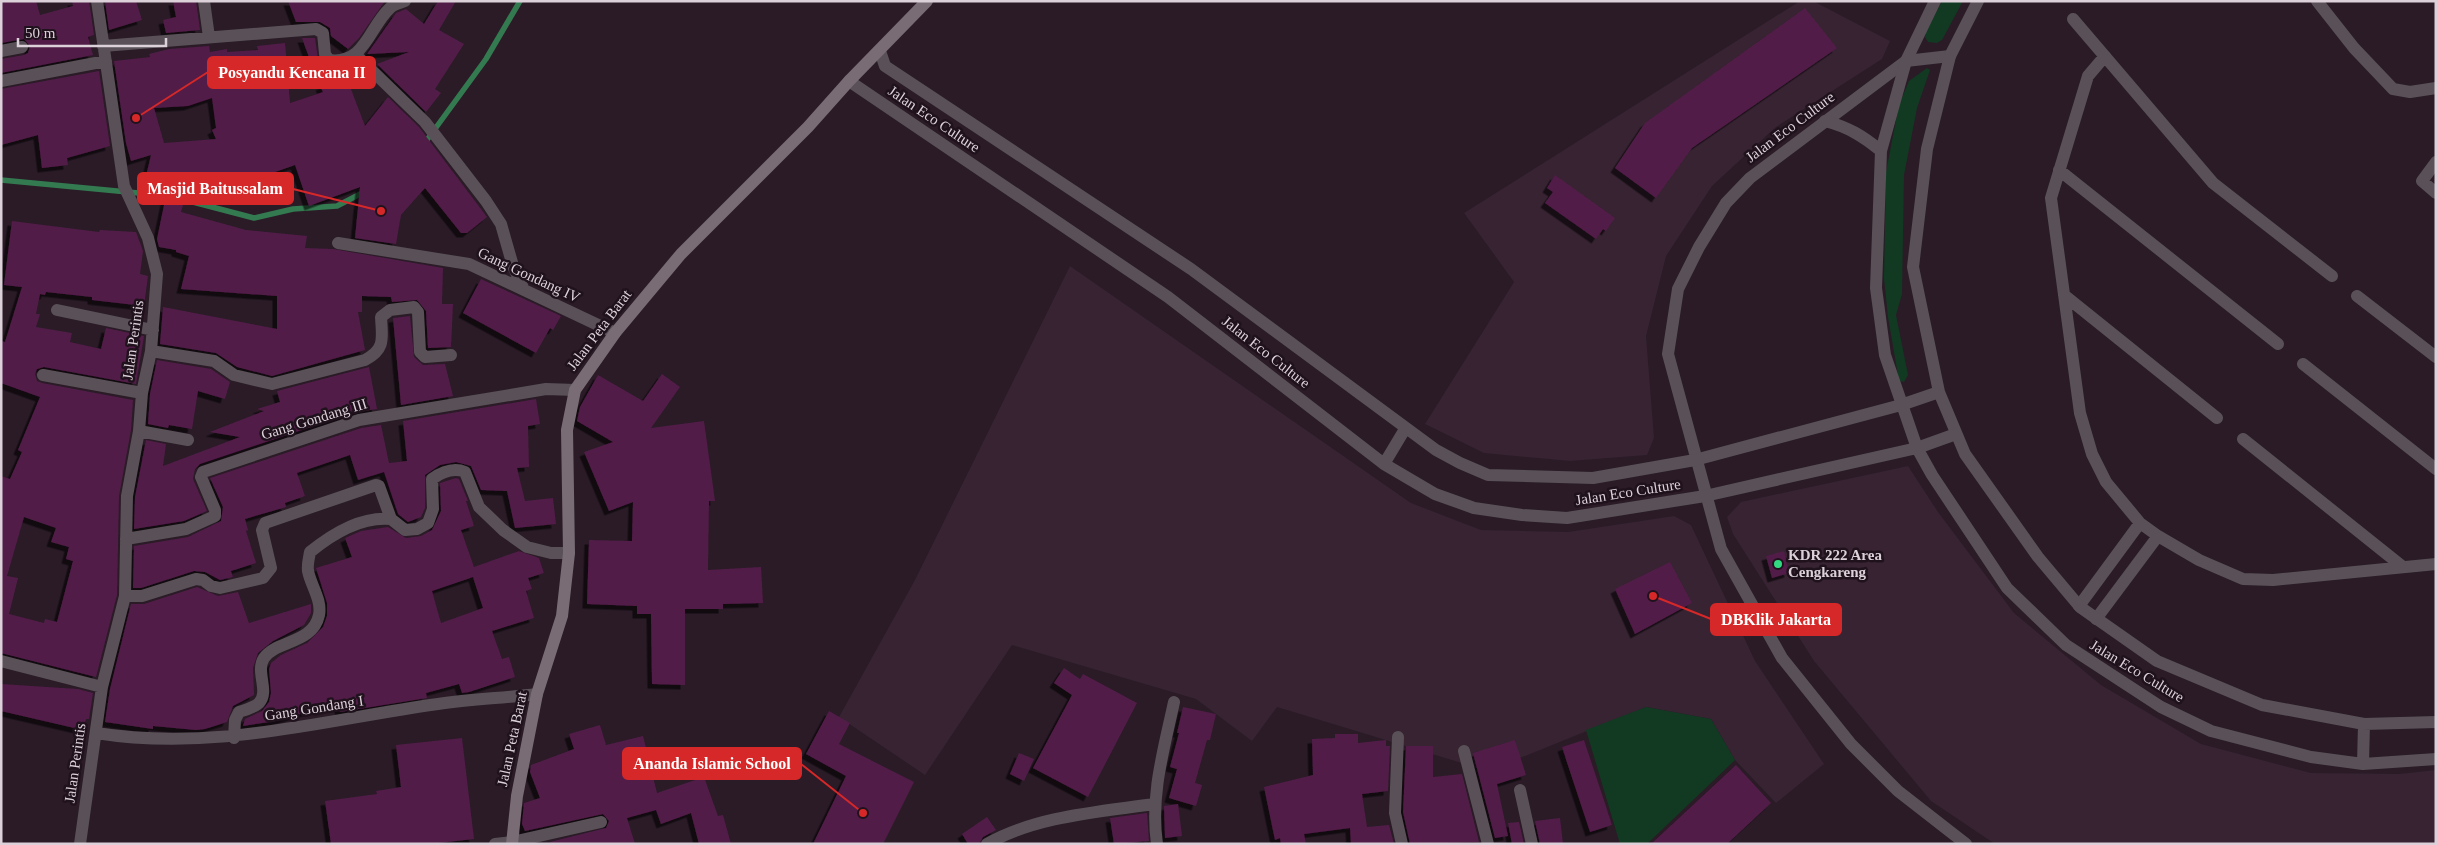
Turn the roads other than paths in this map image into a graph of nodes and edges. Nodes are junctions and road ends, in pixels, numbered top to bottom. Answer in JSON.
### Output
{"nodes":[{"id":1,"x":97,"y":1,"type":"edge"},
{"id":2,"x":204,"y":1,"type":"edge"},
{"id":3,"x":405,"y":1,"type":"edge"},
{"id":4,"x":927,"y":1,"type":"edge"},
{"id":5,"x":1935,"y":1,"type":"edge"},
{"id":6,"x":1978,"y":1,"type":"edge"},
{"id":7,"x":2317,"y":1,"type":"edge"},
{"id":8,"x":391,"y":4,"type":"edge"},
{"id":9,"x":2073,"y":19,"type":"dead end"},
{"id":10,"x":209,"y":37,"type":"junction"},
{"id":11,"x":103,"y":46,"type":"junction"},
{"id":12,"x":22,"y":47,"type":"dead end"},
{"id":13,"x":1,"y":51,"type":"edge"},
{"id":14,"x":880,"y":52,"type":"junction"},
{"id":15,"x":356,"y":55,"type":"junction"},
{"id":16,"x":1950,"y":56,"type":"junction"},
{"id":17,"x":2105,"y":56,"type":"junction"},
{"id":18,"x":106,"y":61,"type":"junction"},
{"id":19,"x":1906,"y":61,"type":"junction"},
{"id":20,"x":1,"y":81,"type":"edge"},
{"id":21,"x":849,"y":81,"type":"junction"},
{"id":22,"x":2436,"y":88,"type":"edge"},
{"id":23,"x":1825,"y":121,"type":"junction"},
{"id":24,"x":1880,"y":152,"type":"junction"},
{"id":25,"x":2436,"y":162,"type":"edge"},
{"id":26,"x":2059,"y":170,"type":"junction"},
{"id":27,"x":2436,"y":193,"type":"edge"},
{"id":28,"x":338,"y":243,"type":"dead end"},
{"id":29,"x":2332,"y":276,"type":"dead end"},
{"id":30,"x":524,"y":290,"type":"junction"},
{"id":31,"x":2064,"y":295,"type":"junction"},
{"id":32,"x":2356,"y":296,"type":"dead end"},
{"id":33,"x":56,"y":310,"type":"dead end"},
{"id":34,"x":153,"y":330,"type":"junction"},
{"id":35,"x":615,"y":333,"type":"junction"},
{"id":36,"x":2278,"y":344,"type":"dead end"},
{"id":37,"x":151,"y":351,"type":"junction"},
{"id":38,"x":452,"y":355,"type":"dead end"},
{"id":39,"x":2436,"y":357,"type":"edge"},
{"id":40,"x":2303,"y":364,"type":"dead end"},
{"id":41,"x":43,"y":375,"type":"dead end"},
{"id":42,"x":575,"y":390,"type":"junction"},
{"id":43,"x":1939,"y":392,"type":"junction"},
{"id":44,"x":142,"y":393,"type":"junction"},
{"id":45,"x":1901,"y":405,"type":"junction"},
{"id":46,"x":2217,"y":418,"type":"dead end"},
{"id":47,"x":1405,"y":429,"type":"junction"},
{"id":48,"x":139,"y":431,"type":"junction"},
{"id":49,"x":1956,"y":434,"type":"junction"},
{"id":50,"x":2243,"y":439,"type":"dead end"},
{"id":51,"x":188,"y":440,"type":"dead end"},
{"id":52,"x":1917,"y":448,"type":"junction"},
{"id":53,"x":1695,"y":460,"type":"junction"},
{"id":54,"x":1384,"y":464,"type":"junction"},
{"id":55,"x":2436,"y":469,"type":"edge"},
{"id":56,"x":1705,"y":496,"type":"junction"},
{"id":57,"x":391,"y":519,"type":"junction"},
{"id":58,"x":2140,"y":523,"type":"junction"},
{"id":59,"x":2158,"y":536,"type":"junction"},
{"id":60,"x":126,"y":539,"type":"junction"},
{"id":61,"x":570,"y":553,"type":"junction"},
{"id":62,"x":2436,"y":564,"type":"edge"},
{"id":63,"x":2403,"y":567,"type":"junction"},
{"id":64,"x":125,"y":596,"type":"junction"},
{"id":65,"x":2078,"y":606,"type":"junction"},
{"id":66,"x":2096,"y":619,"type":"junction"},
{"id":67,"x":1,"y":661,"type":"edge"},
{"id":68,"x":102,"y":687,"type":"junction"},
{"id":69,"x":537,"y":694,"type":"junction"},
{"id":70,"x":1174,"y":702,"type":"dead end"},
{"id":71,"x":2436,"y":722,"type":"edge"},
{"id":72,"x":2364,"y":724,"type":"junction"},
{"id":73,"x":96,"y":733,"type":"junction"},
{"id":74,"x":1398,"y":737,"type":"dead end"},
{"id":75,"x":234,"y":738,"type":"junction"},
{"id":76,"x":1464,"y":751,"type":"dead end"},
{"id":77,"x":2436,"y":760,"type":"edge"},
{"id":78,"x":2362,"y":764,"type":"junction"},
{"id":79,"x":1520,"y":790,"type":"dead end"},
{"id":80,"x":1154,"y":804,"type":"junction"},
{"id":81,"x":601,"y":822,"type":"dead end"},
{"id":82,"x":512,"y":843,"type":"edge"},
{"id":83,"x":80,"y":844,"type":"edge"},
{"id":84,"x":495,"y":844,"type":"edge"},
{"id":85,"x":987,"y":844,"type":"edge"},
{"id":86,"x":1157,"y":844,"type":"edge"},
{"id":87,"x":1402,"y":844,"type":"edge"},
{"id":88,"x":1488,"y":844,"type":"edge"},
{"id":89,"x":1532,"y":844,"type":"edge"},
{"id":90,"x":1966,"y":844,"type":"edge"}],
"edges":[{"from":1,"to":11,"type":"street","name":"Jalan Perintis"},
{"from":2,"to":10,"type":"street"},
{"from":3,"to":8,"type":"street"},
{"from":4,"to":14,"type":"main road","name":"Jalan Peta Barat"},
{"from":5,"to":19,"type":"street","name":"Jalan Eco Culture"},
{"from":6,"to":16,"type":"street","name":"Jalan Eco Culture"},
{"from":7,"to":22,"type":"street"},
{"from":8,"to":15,"type":"street"},
{"from":9,"to":17,"type":"street"},
{"from":10,"to":11,"type":"street"},
{"from":10,"to":15,"type":"street"},
{"from":11,"to":18,"type":"street","name":"Jalan Perintis"},
{"from":12,"to":13,"type":"street"},
{"from":14,"to":21,"type":"main road","name":"Jalan Peta Barat"},
{"from":14,"to":47,"type":"street","name":"Jalan Eco Culture"},
{"from":15,"to":30,"type":"street"},
{"from":16,"to":19,"type":"street"},
{"from":16,"to":43,"type":"street","name":"Jalan Eco Culture"},
{"from":17,"to":26,"type":"street"},
{"from":17,"to":29,"type":"street"},
{"from":18,"to":20,"type":"street"},
{"from":18,"to":34,"type":"street","name":"Jalan Perintis"},
{"from":19,"to":23,"type":"street","name":"Jalan Eco Culture"},
{"from":19,"to":24,"type":"street","name":"Jalan Eco Culture"},
{"from":21,"to":35,"type":"main road","name":"Jalan Peta Barat"},
{"from":21,"to":54,"type":"street","name":"Jalan Eco Culture"},
{"from":23,"to":24,"type":"street"},
{"from":23,"to":53,"type":"street","name":"Jalan Eco Culture"},
{"from":24,"to":45,"type":"street","name":"Jalan Eco Culture"},
{"from":25,"to":27,"type":"street"},
{"from":26,"to":31,"type":"street"},
{"from":26,"to":36,"type":"street"},
{"from":28,"to":30,"type":"street","name":"Gang Gondang IV"},
{"from":30,"to":35,"type":"street","name":"Gang Gondang IV"},
{"from":31,"to":46,"type":"street"},
{"from":31,"to":58,"type":"street"},
{"from":32,"to":39,"type":"street"},
{"from":33,"to":34,"type":"street"},
{"from":34,"to":37,"type":"street","name":"Jalan Perintis"},
{"from":35,"to":42,"type":"main road","name":"Jalan Peta Barat"},
{"from":37,"to":38,"type":"street"},
{"from":37,"to":44,"type":"street","name":"Jalan Perintis"},
{"from":40,"to":55,"type":"street"},
{"from":41,"to":44,"type":"street"},
{"from":42,"to":60,"type":"street","name":"Gang Gondang III"},
{"from":42,"to":61,"type":"main road","name":"Jalan Peta Barat"},
{"from":43,"to":45,"type":"street","name":"Jalan Eco Culture"},
{"from":43,"to":49,"type":"street","name":"Jalan Eco Culture"},
{"from":44,"to":48,"type":"street","name":"Jalan Perintis"},
{"from":45,"to":52,"type":"street","name":"Jalan Eco Culture"},
{"from":45,"to":53,"type":"street","name":"Jalan Eco Culture"},
{"from":47,"to":53,"type":"street","name":"Jalan Eco Culture"},
{"from":47,"to":54,"type":"street"},
{"from":48,"to":51,"type":"street"},
{"from":48,"to":60,"type":"street","name":"Jalan Perintis"},
{"from":49,"to":52,"type":"street","name":"Jalan Eco Culture"},
{"from":49,"to":65,"type":"street","name":"Jalan Eco Culture"},
{"from":50,"to":63,"type":"street"},
{"from":52,"to":56,"type":"street","name":"Jalan Eco Culture"},
{"from":52,"to":78,"type":"street","name":"Jalan Eco Culture"},
{"from":53,"to":56,"type":"street","name":"Jalan Eco Culture"},
{"from":54,"to":56,"type":"street","name":"Jalan Eco Culture"},
{"from":56,"to":90,"type":"street","name":"Jalan Eco Culture"},
{"from":57,"to":61,"type":"street"},
{"from":57,"to":64,"type":"street"},
{"from":57,"to":75,"type":"street"},
{"from":58,"to":59,"type":"street"},
{"from":58,"to":65,"type":"street"},
{"from":59,"to":63,"type":"street"},
{"from":59,"to":66,"type":"street"},
{"from":60,"to":64,"type":"street","name":"Jalan Perintis"},
{"from":61,"to":69,"type":"main road","name":"Jalan Peta Barat"},
{"from":62,"to":63,"type":"street"},
{"from":64,"to":68,"type":"street","name":"Jalan Perintis"},
{"from":65,"to":66,"type":"street","name":"Jalan Eco Culture"},
{"from":66,"to":72,"type":"street","name":"Jalan Eco Culture"},
{"from":67,"to":68,"type":"street"},
{"from":68,"to":73,"type":"street","name":"Jalan Perintis"},
{"from":69,"to":75,"type":"street","name":"Gang Gondang I"},
{"from":69,"to":82,"type":"main road","name":"Jalan Peta Barat"},
{"from":70,"to":80,"type":"street"},
{"from":71,"to":72,"type":"street","name":"Jalan Eco Culture"},
{"from":72,"to":78,"type":"street"},
{"from":73,"to":75,"type":"street","name":"Gang Gondang I"},
{"from":73,"to":83,"type":"street","name":"Jalan Perintis"},
{"from":74,"to":87,"type":"street"},
{"from":76,"to":88,"type":"street"},
{"from":77,"to":78,"type":"street","name":"Jalan Eco Culture"},
{"from":79,"to":89,"type":"street"},
{"from":80,"to":85,"type":"street"},
{"from":80,"to":86,"type":"street"},
{"from":81,"to":82,"type":"street"},
{"from":82,"to":84,"type":"street"}]}
